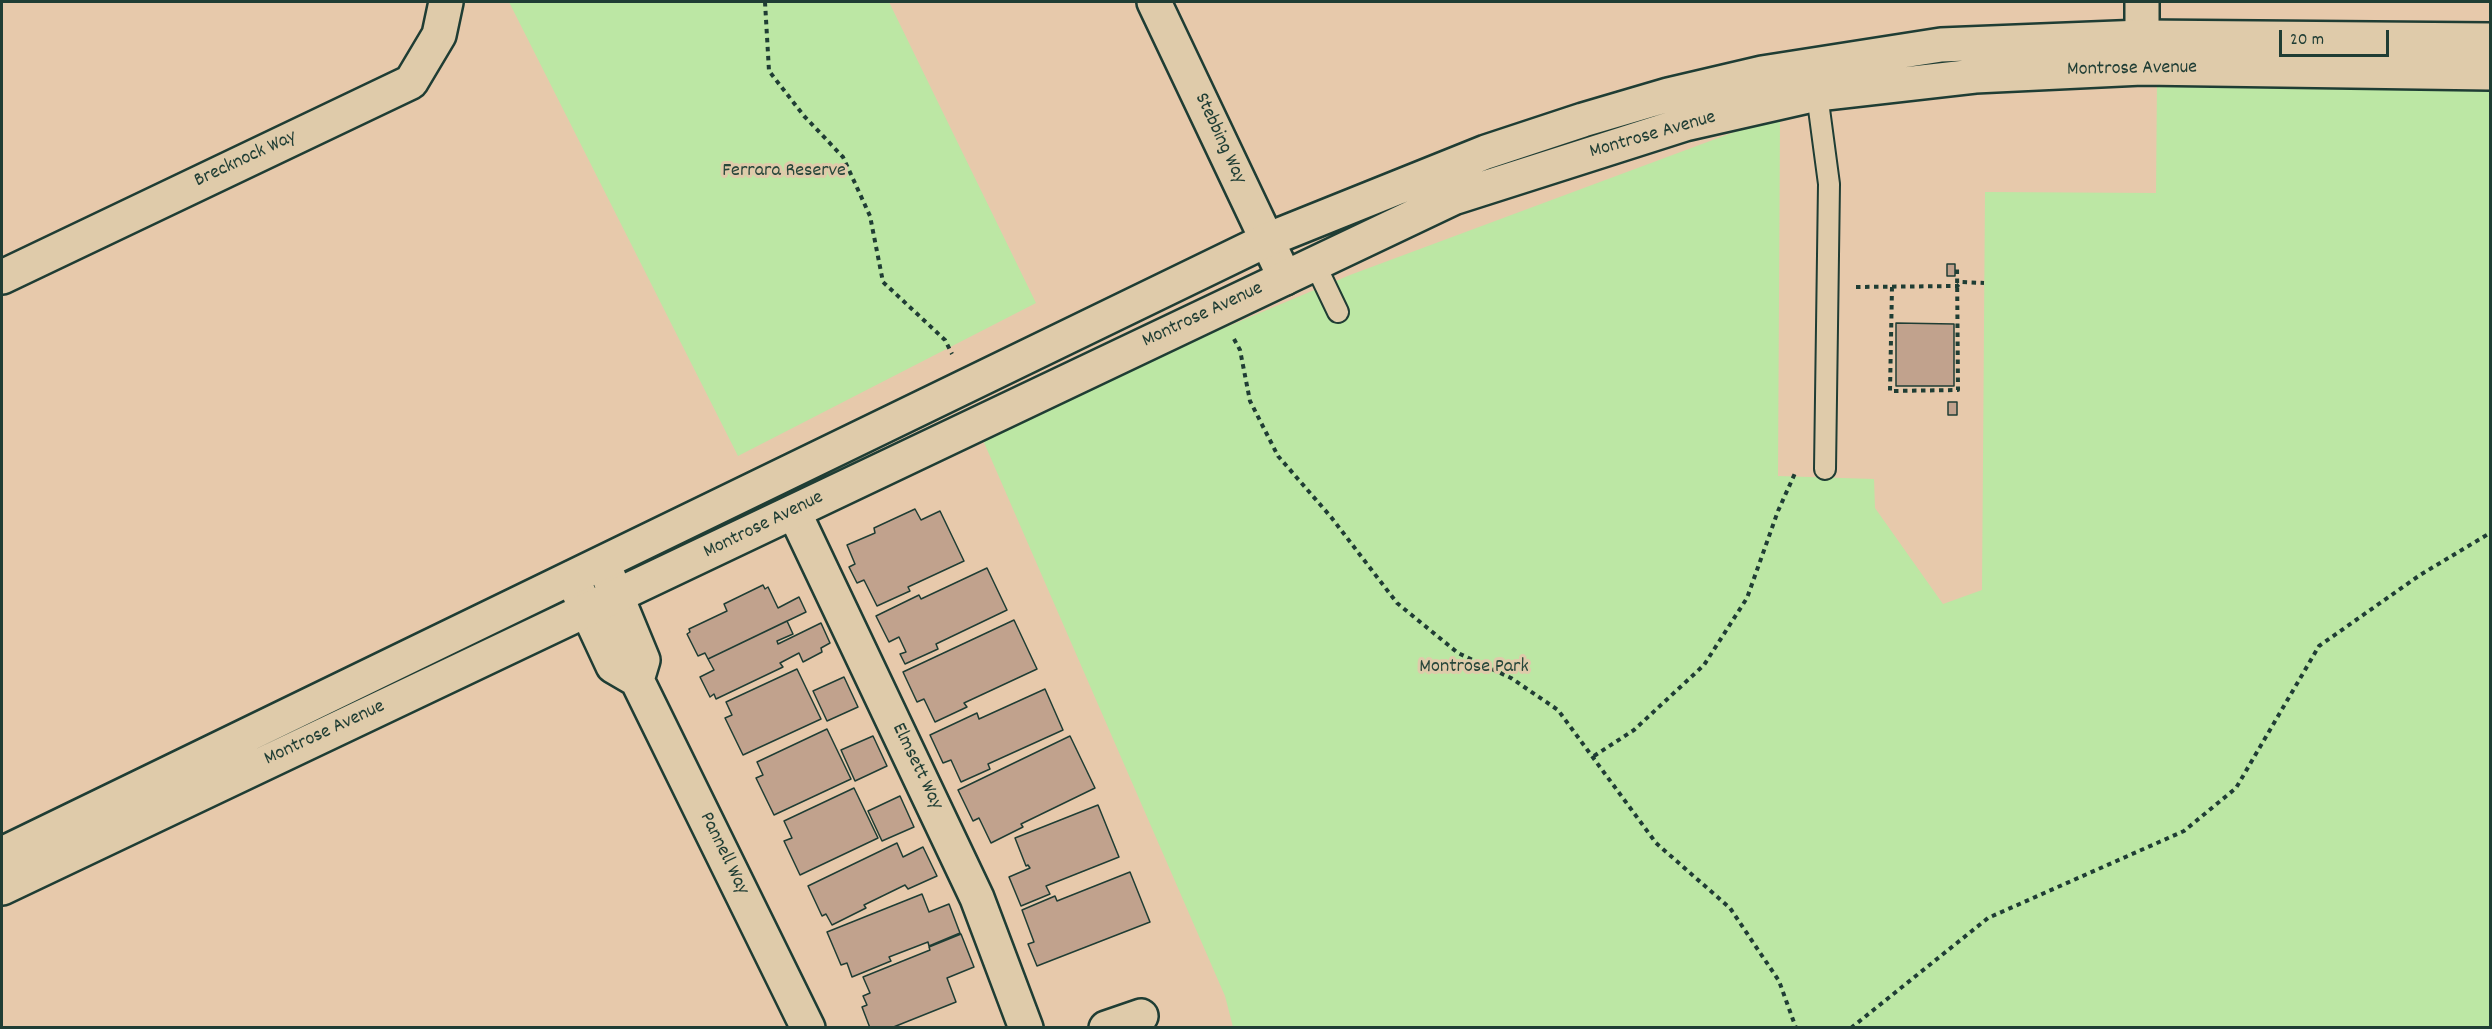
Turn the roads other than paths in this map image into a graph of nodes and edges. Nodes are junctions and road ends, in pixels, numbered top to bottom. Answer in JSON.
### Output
{"nodes":[{"id":1,"x":446,"y":2,"type":"edge"},
{"id":2,"x":1154,"y":2,"type":"edge"},
{"id":3,"x":2142,"y":2,"type":"edge"},
{"id":4,"x":2490,"y":39,"type":"edge"},
{"id":5,"x":2142,"y":52,"type":"junction"},
{"id":6,"x":2490,"y":73,"type":"edge"},
{"id":7,"x":1817,"y":94,"type":"junction"},
{"id":8,"x":1267,"y":240,"type":"junction"},
{"id":9,"x":1315,"y":264,"type":"junction"},
{"id":10,"x":2,"y":277,"type":"edge"},
{"id":11,"x":1285,"y":278,"type":"junction"},
{"id":12,"x":1338,"y":312,"type":"dead end"},
{"id":13,"x":1825,"y":469,"type":"road end"},
{"id":14,"x":794,"y":512,"type":"junction"},
{"id":15,"x":603,"y":563,"type":"junction"},
{"id":16,"x":572,"y":578,"type":"junction"},
{"id":17,"x":617,"y":597,"type":"junction"},
{"id":18,"x":587,"y":611,"type":"junction"},
{"id":19,"x":637,"y":680,"type":"junction"},
{"id":20,"x":2,"y":854,"type":"edge"},
{"id":21,"x":2,"y":888,"type":"edge"},
{"id":22,"x":1141,"y":1016,"type":"dead end"},
{"id":23,"x":808,"y":1028,"type":"edge"},
{"id":24,"x":1026,"y":1028,"type":"edge"},
{"id":25,"x":1106,"y":1028,"type":"edge"}],
"edges":[{"from":1,"to":10,"type":"street","name":"Brecknock Way"},
{"from":2,"to":8,"type":"street","name":"Stebbing Way"},
{"from":3,"to":5,"type":"street"},
{"from":4,"to":5,"type":"street","name":"Montrose Avenue"},
{"from":5,"to":6,"type":"street","name":"Montrose Avenue"},
{"from":5,"to":7,"type":"street","name":"Montrose Avenue"},
{"from":5,"to":8,"type":"street","name":"Montrose Avenue"},
{"from":7,"to":9,"type":"street","name":"Montrose Avenue"},
{"from":7,"to":13,"type":"lane"},
{"from":8,"to":11,"type":"street","name":"Stebbing Way"},
{"from":8,"to":15,"type":"street","name":"Montrose Avenue"},
{"from":9,"to":11,"type":"street","name":"Montrose Avenue"},
{"from":9,"to":12,"type":"lane"},
{"from":11,"to":14,"type":"street","name":"Montrose Avenue"},
{"from":14,"to":17,"type":"street","name":"Montrose Avenue"},
{"from":14,"to":24,"type":"street","name":"Elmsett Way"},
{"from":15,"to":16,"type":"street","name":"Montrose Avenue"},
{"from":15,"to":17,"type":"street"},
{"from":16,"to":18,"type":"street"},
{"from":16,"to":20,"type":"street","name":"Montrose Avenue"},
{"from":17,"to":18,"type":"street","name":"Montrose Avenue"},
{"from":17,"to":19,"type":"street"},
{"from":18,"to":19,"type":"street"},
{"from":18,"to":21,"type":"street","name":"Montrose Avenue"},
{"from":19,"to":23,"type":"street","name":"Pannell Way"},
{"from":22,"to":25,"type":"street"}]}
